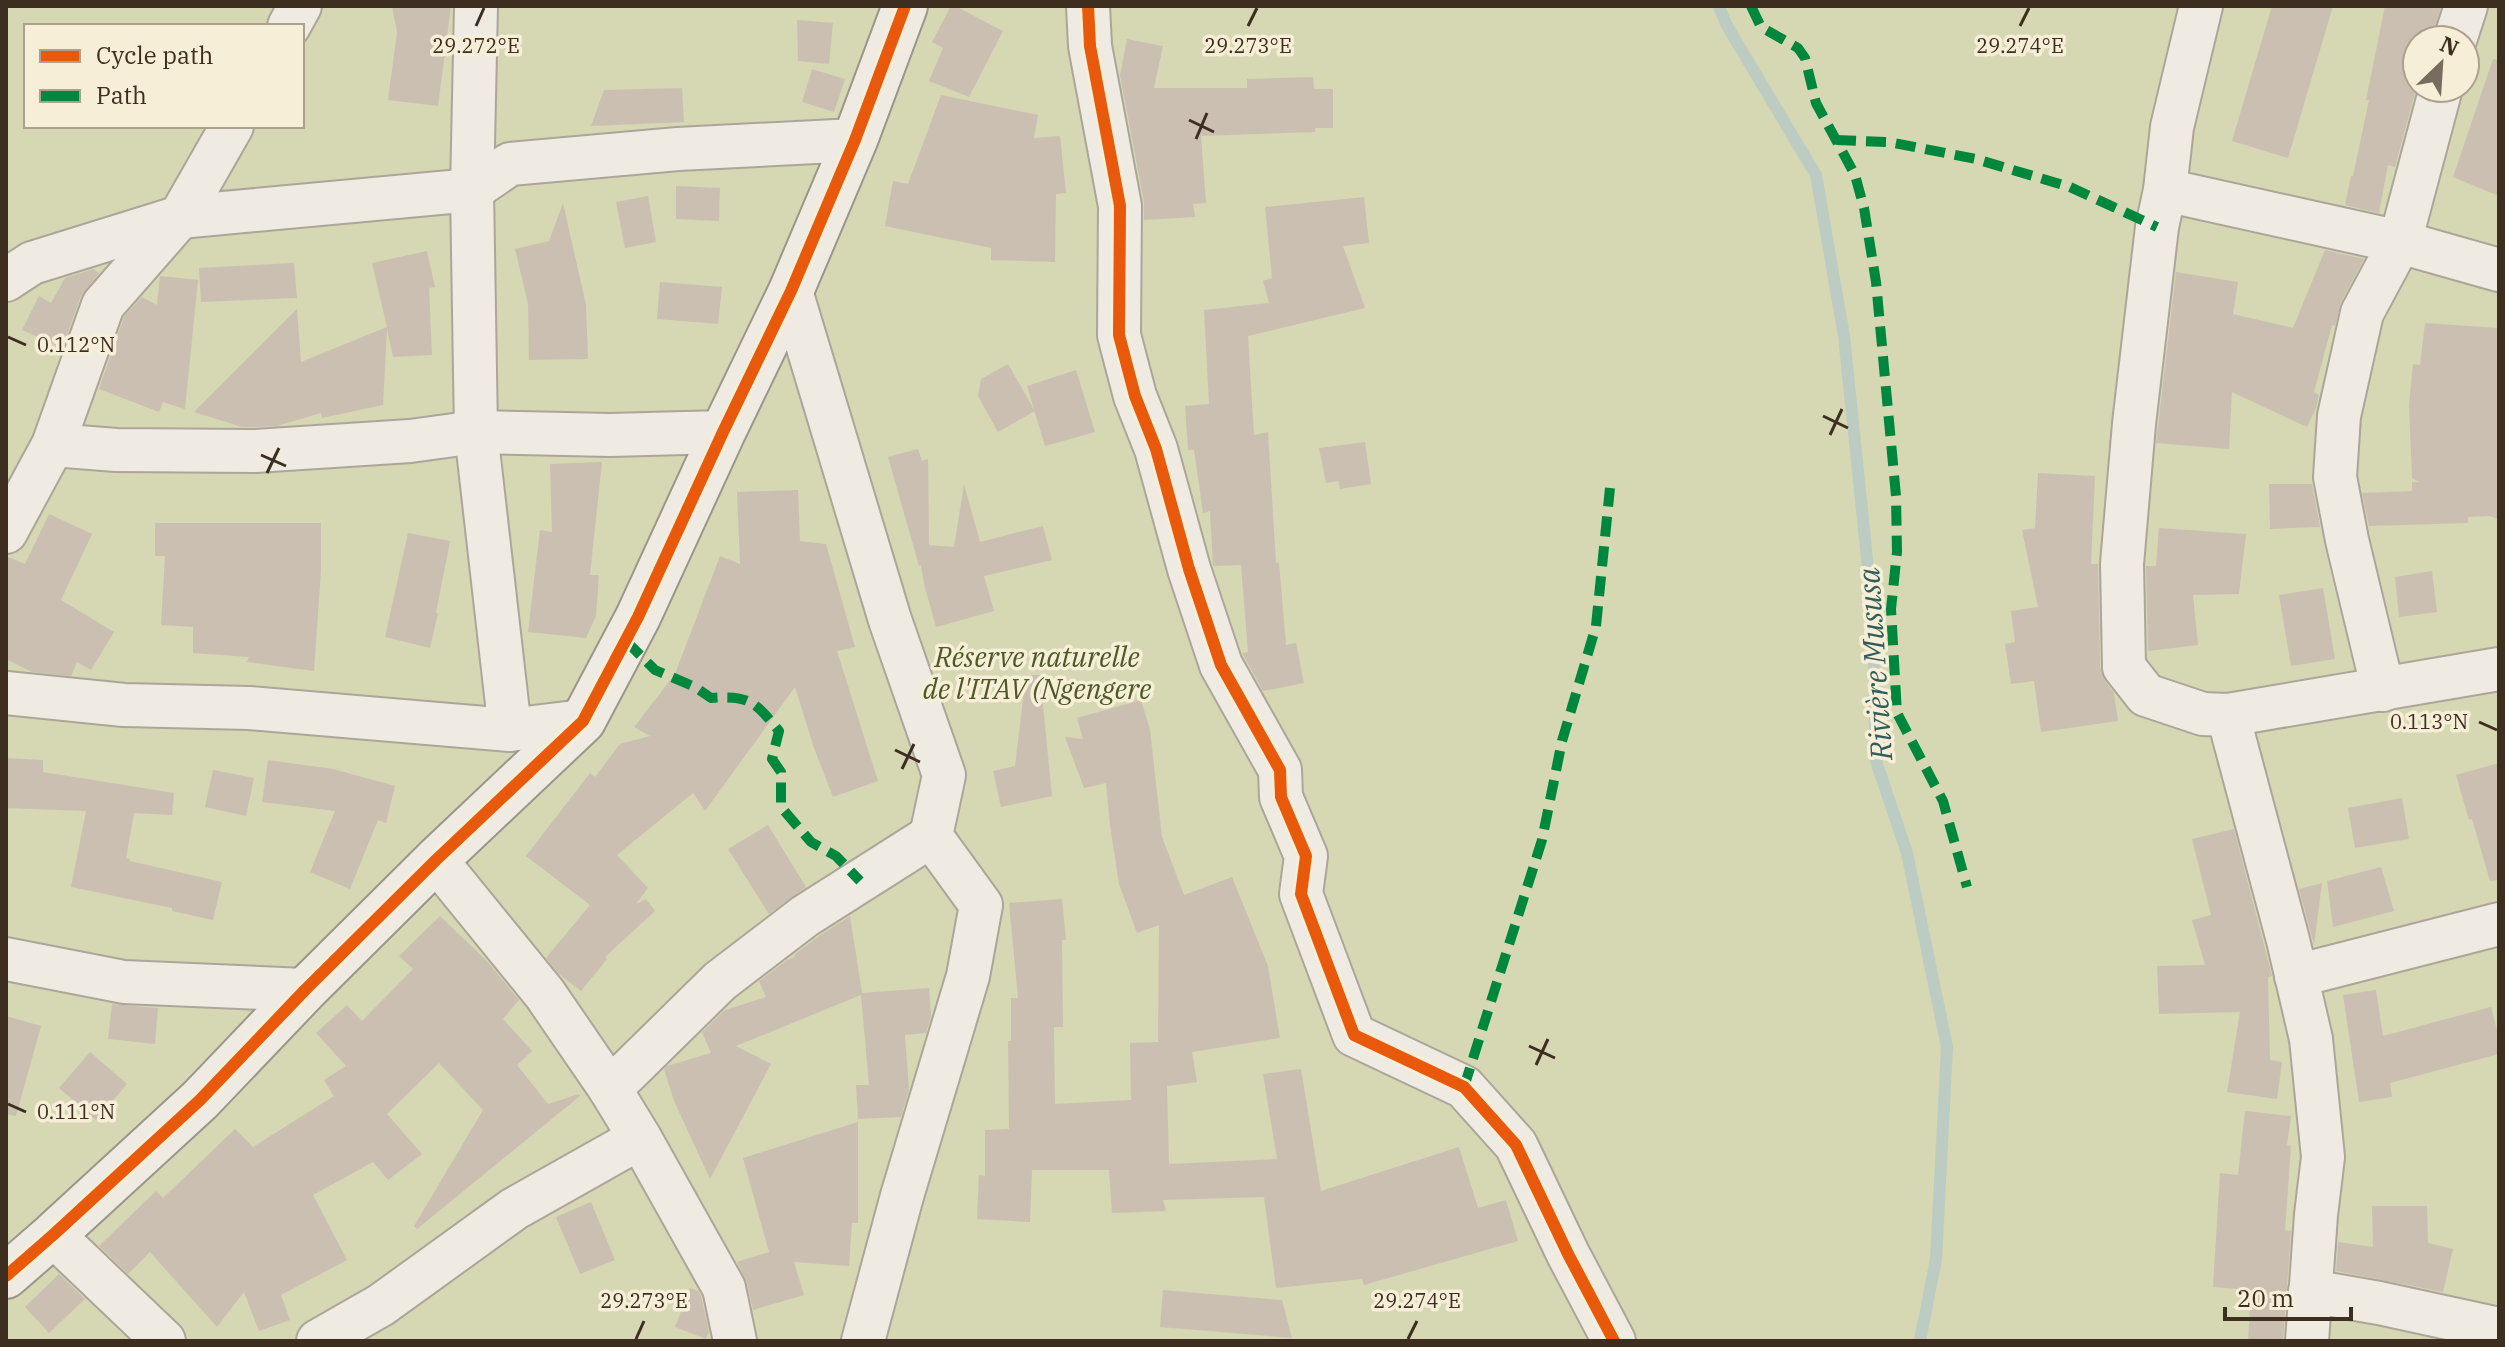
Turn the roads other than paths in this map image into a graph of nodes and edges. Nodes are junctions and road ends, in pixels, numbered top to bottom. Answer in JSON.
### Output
{"nodes":[{"id":1,"x":300,"y":6,"type":"edge"},
{"id":2,"x":476,"y":6,"type":"edge"},
{"id":3,"x":905,"y":6,"type":"edge"},
{"id":4,"x":1088,"y":6,"type":"edge"},
{"id":5,"x":2201,"y":6,"type":"edge"},
{"id":6,"x":290,"y":24,"type":"edge"},
{"id":7,"x":2437,"y":104,"type":"edge"},
{"id":8,"x":231,"y":128,"type":"edge"},
{"id":9,"x":855,"y":140,"type":"junction"},
{"id":10,"x":472,"y":190,"type":"junction"},
{"id":11,"x":2165,"y":190,"type":"junction"},
{"id":12,"x":180,"y":217,"type":"junction"},
{"id":13,"x":2400,"y":242,"type":"junction"},
{"id":14,"x":2499,"y":270,"type":"edge"},
{"id":15,"x":6,"y":280,"type":"edge"},
{"id":16,"x":791,"y":291,"type":"junction"},
{"id":17,"x":476,"y":432,"type":"junction"},
{"id":18,"x":723,"y":432,"type":"junction"},
{"id":19,"x":53,"y":445,"type":"junction"},
{"id":20,"x":6,"y":532,"type":"edge"},
{"id":21,"x":2499,"y":669,"type":"edge"},
{"id":22,"x":2383,"y":690,"type":"junction"},
{"id":23,"x":6,"y":693,"type":"edge"},
{"id":24,"x":2228,"y":715,"type":"junction"},
{"id":25,"x":583,"y":721,"type":"junction"},
{"id":26,"x":510,"y":730,"type":"junction"},
{"id":27,"x":931,"y":836,"type":"junction"},
{"id":28,"x":436,"y":860,"type":"junction"},
{"id":29,"x":2499,"y":924,"type":"edge"},
{"id":30,"x":6,"y":959,"type":"edge"},
{"id":31,"x":2296,"y":976,"type":"junction"},
{"id":32,"x":305,"y":990,"type":"junction"},
{"id":33,"x":610,"y":1089,"type":"junction"},
{"id":34,"x":640,"y":1138,"type":"junction"},
{"id":35,"x":53,"y":1235,"type":"junction"},
{"id":36,"x":6,"y":1276,"type":"edge"},
{"id":37,"x":2310,"y":1291,"type":"junction"},
{"id":38,"x":2499,"y":1329,"type":"edge"},
{"id":39,"x":164,"y":1341,"type":"edge"},
{"id":40,"x":318,"y":1341,"type":"edge"},
{"id":41,"x":735,"y":1341,"type":"edge"},
{"id":42,"x":863,"y":1341,"type":"edge"},
{"id":43,"x":1614,"y":1341,"type":"edge"},
{"id":44,"x":2307,"y":1341,"type":"edge"}],
"edges":[{"from":1,"to":6,"type":"street"},
{"from":2,"to":10,"type":"street"},
{"from":3,"to":9,"type":"street"},
{"from":4,"to":43,"type":"street"},
{"from":5,"to":11,"type":"street"},
{"from":7,"to":13,"type":"street"},
{"from":8,"to":12,"type":"street"},
{"from":9,"to":10,"type":"street"},
{"from":9,"to":16,"type":"street"},
{"from":10,"to":12,"type":"street"},
{"from":10,"to":17,"type":"street"},
{"from":11,"to":13,"type":"street"},
{"from":11,"to":24,"type":"street"},
{"from":12,"to":15,"type":"street"},
{"from":12,"to":19,"type":"street"},
{"from":13,"to":14,"type":"street"},
{"from":13,"to":22,"type":"street"},
{"from":16,"to":18,"type":"street"},
{"from":16,"to":27,"type":"street"},
{"from":17,"to":18,"type":"street"},
{"from":17,"to":19,"type":"street"},
{"from":17,"to":26,"type":"street"},
{"from":18,"to":25,"type":"street"},
{"from":19,"to":20,"type":"street"},
{"from":21,"to":22,"type":"street"},
{"from":22,"to":24,"type":"street"},
{"from":23,"to":26,"type":"street"},
{"from":24,"to":31,"type":"street"},
{"from":25,"to":26,"type":"street"},
{"from":25,"to":28,"type":"street"},
{"from":27,"to":33,"type":"street"},
{"from":27,"to":42,"type":"street"},
{"from":28,"to":32,"type":"street"},
{"from":28,"to":33,"type":"street"},
{"from":29,"to":31,"type":"street"},
{"from":30,"to":32,"type":"street"},
{"from":31,"to":37,"type":"street"},
{"from":32,"to":35,"type":"street"},
{"from":33,"to":34,"type":"street"},
{"from":34,"to":40,"type":"street"},
{"from":34,"to":41,"type":"street"},
{"from":35,"to":36,"type":"street"},
{"from":35,"to":39,"type":"street"},
{"from":37,"to":38,"type":"street"},
{"from":37,"to":44,"type":"street"}]}
